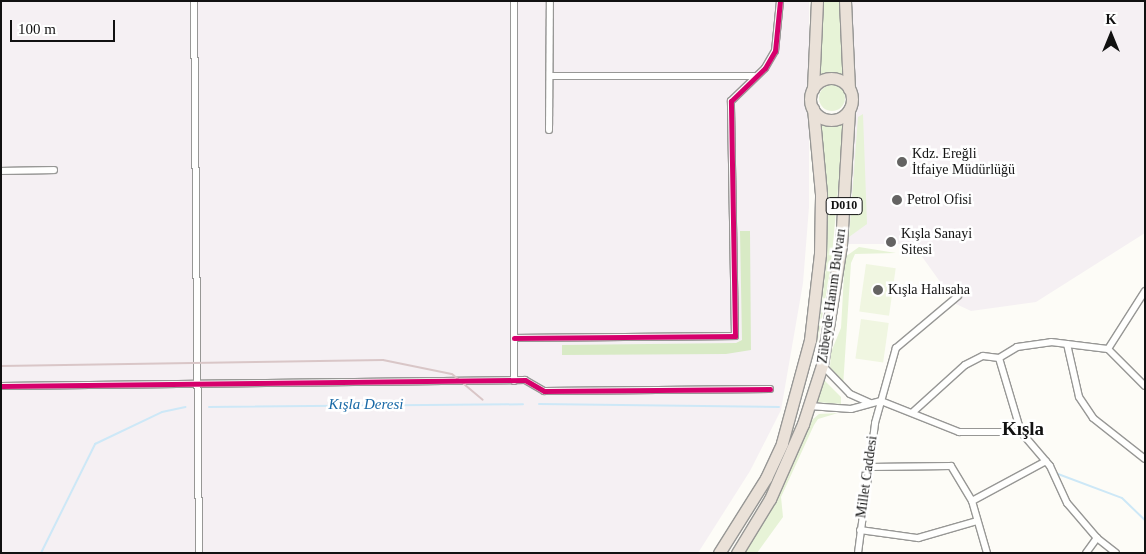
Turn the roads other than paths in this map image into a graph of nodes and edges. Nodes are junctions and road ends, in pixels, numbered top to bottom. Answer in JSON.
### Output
{"nodes":[{"id":1,"x":194,"y":1,"type":"edge"},
{"id":2,"x":514,"y":1,"type":"edge"},
{"id":3,"x":550,"y":1,"type":"edge"},
{"id":4,"x":780,"y":1,"type":"edge"},
{"id":5,"x":817,"y":1,"type":"edge"},
{"id":6,"x":844,"y":1,"type":"edge"},
{"id":7,"x":550,"y":76,"type":"junction"},
{"id":8,"x":754,"y":76,"type":"junction"},
{"id":9,"x":849,"y":88,"type":"junction"},
{"id":10,"x":813,"y":89,"type":"junction"},
{"id":11,"x":813,"y":108,"type":"junction"},
{"id":12,"x":848,"y":110,"type":"junction"},
{"id":13,"x":549,"y":130,"type":"dead end"},
{"id":14,"x":54,"y":170,"type":"dead end"},
{"id":15,"x":1,"y":171,"type":"edge"},
{"id":16,"x":1145,"y":291,"type":"edge"},
{"id":17,"x":958,"y":296,"type":"dead end"},
{"id":18,"x":514,"y":338,"type":"junction"},
{"id":19,"x":1067,"y":344,"type":"junction"},
{"id":20,"x":1108,"y":349,"type":"junction"},
{"id":21,"x":999,"y":358,"type":"junction"},
{"id":22,"x":822,"y":365,"type":"junction"},
{"id":23,"x":514,"y":381,"type":"junction"},
{"id":24,"x":197,"y":384,"type":"junction"},
{"id":25,"x":1,"y":386,"type":"edge"},
{"id":26,"x":1145,"y":386,"type":"edge"},
{"id":27,"x":770,"y":390,"type":"dead end"},
{"id":28,"x":881,"y":401,"type":"junction"},
{"id":29,"x":870,"y":403,"type":"junction"},
{"id":30,"x":809,"y":406,"type":"junction"},
{"id":31,"x":913,"y":412,"type":"junction"},
{"id":32,"x":1021,"y":432,"type":"junction"},
{"id":33,"x":1145,"y":460,"type":"edge"},
{"id":34,"x":1046,"y":461,"type":"junction"},
{"id":35,"x":869,"y":467,"type":"junction"},
{"id":36,"x":972,"y":501,"type":"junction"},
{"id":37,"x":977,"y":521,"type":"junction"},
{"id":38,"x":860,"y":530,"type":"junction"},
{"id":39,"x":1097,"y":538,"type":"junction"},
{"id":40,"x":199,"y":553,"type":"edge"},
{"id":41,"x":719,"y":553,"type":"edge"},
{"id":42,"x":737,"y":553,"type":"edge"},
{"id":43,"x":858,"y":553,"type":"edge"},
{"id":44,"x":987,"y":553,"type":"edge"},
{"id":45,"x":1086,"y":553,"type":"edge"},
{"id":46,"x":1116,"y":553,"type":"edge"}],
"edges":[{"from":1,"to":24,"type":"street"},
{"from":2,"to":18,"type":"street"},
{"from":3,"to":7,"type":"street"},
{"from":4,"to":8,"type":"street"},
{"from":5,"to":10,"type":"highway","name":"Zübeyde Hanım Bulvarı","number":"D010"},
{"from":6,"to":9,"type":"highway","name":"Zübeyde Hanım Bulvarı","number":"D010"},
{"from":7,"to":8,"type":"street"},
{"from":7,"to":13,"type":"street"},
{"from":8,"to":18,"type":"street"},
{"from":9,"to":10,"type":"highway"},
{"from":9,"to":12,"type":"highway","name":"Zübeyde Hanım Bulvarı","number":"D010"},
{"from":10,"to":11,"type":"highway","name":"Zübeyde Hanım Bulvarı","number":"D010"},
{"from":11,"to":12,"type":"highway"},
{"from":11,"to":41,"type":"highway","name":"Zübeyde Hanım Bulvarı","number":"D010"},
{"from":12,"to":22,"type":"highway","name":"Zübeyde Hanım Bulvarı","number":"D010"},
{"from":14,"to":15,"type":"street"},
{"from":16,"to":20,"type":"street"},
{"from":17,"to":28,"type":"street","name":"Millet Caddesi"},
{"from":18,"to":23,"type":"street"},
{"from":19,"to":20,"type":"street"},
{"from":19,"to":21,"type":"street"},
{"from":19,"to":33,"type":"street"},
{"from":20,"to":26,"type":"street"},
{"from":21,"to":31,"type":"street"},
{"from":21,"to":32,"type":"street"},
{"from":22,"to":29,"type":"street"},
{"from":22,"to":30,"type":"highway","name":"Zübeyde Hanım Bulvarı","number":"D010"},
{"from":23,"to":24,"type":"street"},
{"from":23,"to":27,"type":"street"},
{"from":24,"to":25,"type":"street"},
{"from":24,"to":40,"type":"street"},
{"from":28,"to":29,"type":"street"},
{"from":28,"to":31,"type":"street"},
{"from":28,"to":35,"type":"street","name":"Millet Caddesi"},
{"from":29,"to":30,"type":"street"},
{"from":30,"to":42,"type":"highway","name":"Zübeyde Hanım Bulvarı","number":"D010"},
{"from":31,"to":32,"type":"street"},
{"from":32,"to":34,"type":"street"},
{"from":34,"to":36,"type":"street"},
{"from":34,"to":39,"type":"street"},
{"from":35,"to":36,"type":"street"},
{"from":35,"to":38,"type":"street","name":"Millet Caddesi"},
{"from":36,"to":37,"type":"street"},
{"from":37,"to":38,"type":"street"},
{"from":37,"to":44,"type":"street"},
{"from":38,"to":43,"type":"street","name":"Millet Caddesi"},
{"from":39,"to":45,"type":"street"},
{"from":39,"to":46,"type":"street"}]}
